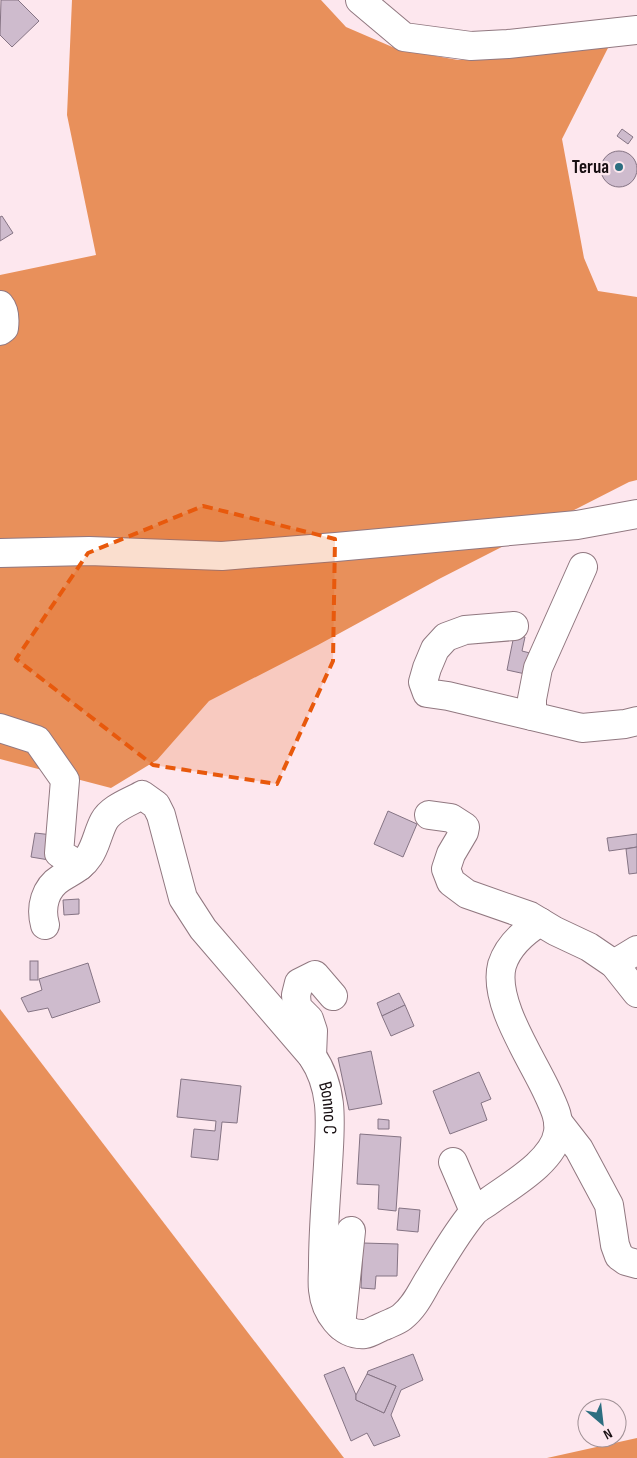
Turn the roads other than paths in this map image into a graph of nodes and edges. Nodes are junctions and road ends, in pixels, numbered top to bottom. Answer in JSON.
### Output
{"nodes":[{"id":1,"x":360,"y":0,"type":"edge"},
{"id":2,"x":637,"y":30,"type":"edge"},
{"id":3,"x":0,"y":305,"type":"edge"},
{"id":4,"x":0,"y":331,"type":"edge"},
{"id":5,"x":637,"y":514,"type":"edge"},
{"id":6,"x":0,"y":553,"type":"edge"},
{"id":7,"x":583,"y":567,"type":"dead end"},
{"id":8,"x":514,"y":626,"type":"dead end"},
{"id":9,"x":532,"y":716,"type":"junction"},
{"id":10,"x":637,"y":721,"type":"edge"},
{"id":11,"x":0,"y":728,"type":"edge"},
{"id":12,"x":429,"y":816,"type":"dead end"},
{"id":13,"x":80,"y":866,"type":"junction"},
{"id":14,"x":540,"y":922,"type":"junction"},
{"id":15,"x":45,"y":925,"type":"dead end"},
{"id":16,"x":626,"y":961,"type":"edge"},
{"id":17,"x":637,"y":993,"type":"edge"},
{"id":18,"x":332,"y":996,"type":"dead end"},
{"id":19,"x":312,"y":1056,"type":"junction"},
{"id":20,"x":558,"y":1122,"type":"junction"},
{"id":21,"x":453,"y":1162,"type":"dead end"},
{"id":22,"x":474,"y":1211,"type":"junction"},
{"id":23,"x":350,"y":1231,"type":"dead end"},
{"id":24,"x":637,"y":1264,"type":"edge"},
{"id":25,"x":341,"y":1326,"type":"junction"}],
"edges":[{"from":1,"to":2,"type":"street"},
{"from":3,"to":4,"type":"street"},
{"from":5,"to":6,"type":"street"},
{"from":7,"to":9,"type":"street"},
{"from":8,"to":9,"type":"street"},
{"from":9,"to":10,"type":"street"},
{"from":11,"to":13,"type":"street"},
{"from":12,"to":14,"type":"street"},
{"from":13,"to":15,"type":"street","name":"Bonno C"},
{"from":13,"to":19,"type":"street","name":"Bonno C"},
{"from":14,"to":16,"type":"street"},
{"from":14,"to":20,"type":"street"},
{"from":16,"to":17,"type":"street"},
{"from":18,"to":19,"type":"street"},
{"from":19,"to":25,"type":"street","name":"Bonno C"},
{"from":20,"to":22,"type":"street"},
{"from":20,"to":24,"type":"street"},
{"from":21,"to":22,"type":"street"},
{"from":22,"to":25,"type":"street"},
{"from":23,"to":25,"type":"street"}]}
